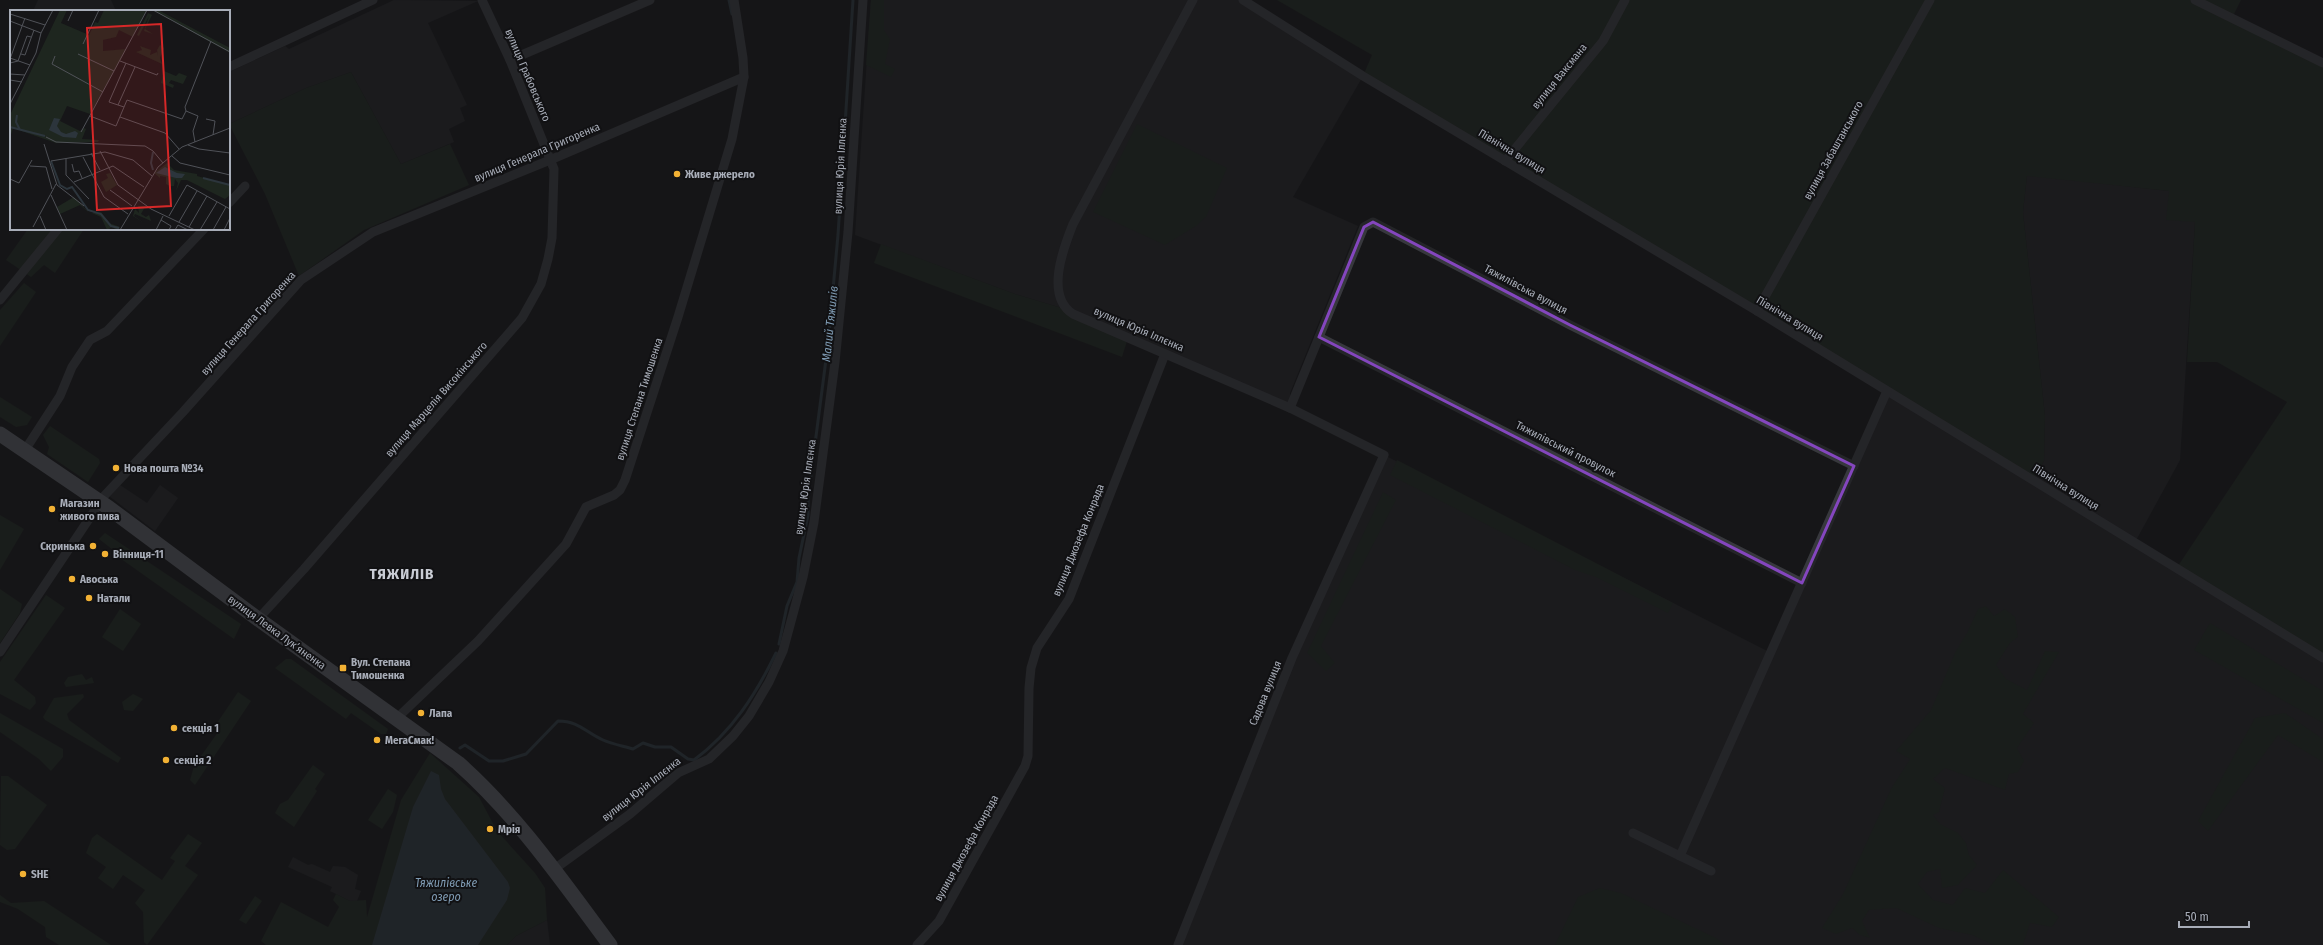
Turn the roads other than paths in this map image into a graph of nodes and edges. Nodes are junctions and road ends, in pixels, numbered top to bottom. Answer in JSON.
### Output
{"nodes":[{"id":1,"x":373,"y":0,"type":"edge"},
{"id":2,"x":482,"y":0,"type":"edge"},
{"id":3,"x":650,"y":0,"type":"edge"},
{"id":4,"x":734,"y":0,"type":"edge"},
{"id":5,"x":863,"y":0,"type":"edge"},
{"id":6,"x":1193,"y":0,"type":"edge"},
{"id":7,"x":1243,"y":0,"type":"edge"},
{"id":8,"x":1625,"y":0,"type":"edge"},
{"id":9,"x":1930,"y":0,"type":"edge"},
{"id":10,"x":2195,"y":0,"type":"edge"},
{"id":11,"x":510,"y":60,"type":"junction"},
{"id":12,"x":2323,"y":63,"type":"edge"},
{"id":13,"x":230,"y":67,"type":"edge"},
{"id":14,"x":744,"y":77,"type":"junction"},
{"id":15,"x":550,"y":160,"type":"junction"},
{"id":16,"x":1505,"y":161,"type":"junction"},
{"id":17,"x":245,"y":186,"type":"dead end"},
{"id":18,"x":230,"y":202,"type":"edge"},
{"id":19,"x":57,"y":230,"type":"edge"},
{"id":20,"x":203,"y":230,"type":"edge"},
{"id":21,"x":0,"y":300,"type":"edge"},
{"id":22,"x":1757,"y":311,"type":"junction"},
{"id":23,"x":1319,"y":337,"type":"junction"},
{"id":24,"x":1165,"y":354,"type":"junction"},
{"id":25,"x":1887,"y":391,"type":"junction"},
{"id":26,"x":1290,"y":408,"type":"junction"},
{"id":27,"x":0,"y":434,"type":"edge"},
{"id":28,"x":25,"y":450,"type":"junction"},
{"id":29,"x":1384,"y":455,"type":"joint"},
{"id":30,"x":1854,"y":466,"type":"junction"},
{"id":31,"x":100,"y":502,"type":"junction"},
{"id":32,"x":1802,"y":583,"type":"junction"},
{"id":33,"x":258,"y":619,"type":"junction"},
{"id":34,"x":0,"y":652,"type":"edge"},
{"id":35,"x":2323,"y":658,"type":"edge"},
{"id":36,"x":396,"y":718,"type":"junction"},
{"id":37,"x":1633,"y":833,"type":"dead end"},
{"id":38,"x":1680,"y":856,"type":"junction"},
{"id":39,"x":554,"y":870,"type":"junction"},
{"id":40,"x":1711,"y":871,"type":"dead end"},
{"id":41,"x":610,"y":945,"type":"edge"},
{"id":42,"x":917,"y":945,"type":"edge"},
{"id":43,"x":1178,"y":945,"type":"edge"}],
"edges":[{"from":1,"to":13,"type":"street"},
{"from":2,"to":11,"type":"street","name":"вулиця Грабовського"},
{"from":3,"to":11,"type":"street"},
{"from":4,"to":14,"type":"street","name":"вулиця Степана Тимошенка"},
{"from":5,"to":39,"type":"street","name":"вулиця Юрія Іллєнка"},
{"from":6,"to":24,"type":"street","name":"вулиця Юрія Іллєнка"},
{"from":7,"to":16,"type":"street","name":"Північна вулиця"},
{"from":8,"to":16,"type":"street","name":"вулиця Ваксмана"},
{"from":9,"to":22,"type":"street","name":"вулиця Забаштанського"},
{"from":10,"to":12,"type":"street"},
{"from":11,"to":15,"type":"street","name":"вулиця Грабовського"},
{"from":14,"to":15,"type":"street","name":"вулиця Генерала Григоренка"},
{"from":14,"to":36,"type":"street","name":"вулиця Степана Тимошенка"},
{"from":15,"to":31,"type":"street","name":"вулиця Генерала Григоренка"},
{"from":15,"to":33,"type":"street","name":"вулиця Марцелія Високінського"},
{"from":16,"to":22,"type":"street","name":"Північна вулиця"},
{"from":17,"to":18,"type":"street"},
{"from":19,"to":21,"type":"street"},
{"from":20,"to":28,"type":"street"},
{"from":22,"to":25,"type":"street","name":"Північна вулиця"},
{"from":23,"to":26,"type":"street","name":"Тяжилівська вулиця"},
{"from":23,"to":30,"type":"street","name":"Тяжилівська вулиця"},
{"from":23,"to":32,"type":"street","name":"Тяжилівський провулок"},
{"from":24,"to":26,"type":"street","name":"вулиця Юрія Іллєнка"},
{"from":24,"to":42,"type":"street","name":"вулиця Джозефа Конрада"},
{"from":25,"to":30,"type":"street"},
{"from":25,"to":35,"type":"street","name":"Північна вулиця"},
{"from":26,"to":29,"type":"street","name":"вулиця Юрія Іллєнка"},
{"from":27,"to":28,"type":"main road","name":"вулиця Левка Лукʼяненка"},
{"from":28,"to":31,"type":"main road","name":"вулиця Левка Лукʼяненка"},
{"from":29,"to":43,"type":"street","name":"Садова вулиця"},
{"from":30,"to":32,"type":"street"},
{"from":31,"to":33,"type":"main road","name":"вулиця Левка Лукʼяненка"},
{"from":31,"to":34,"type":"street","name":"вулиця Генерала Григоренка"},
{"from":32,"to":38,"type":"street"},
{"from":33,"to":36,"type":"main road","name":"вулиця Левка Лукʼяненка"},
{"from":36,"to":39,"type":"main road","name":"вулиця Левка Лукʼяненка"},
{"from":37,"to":38,"type":"street"},
{"from":38,"to":40,"type":"street"},
{"from":39,"to":41,"type":"main road","name":"вулиця Левка Лукʼяненка"}]}
